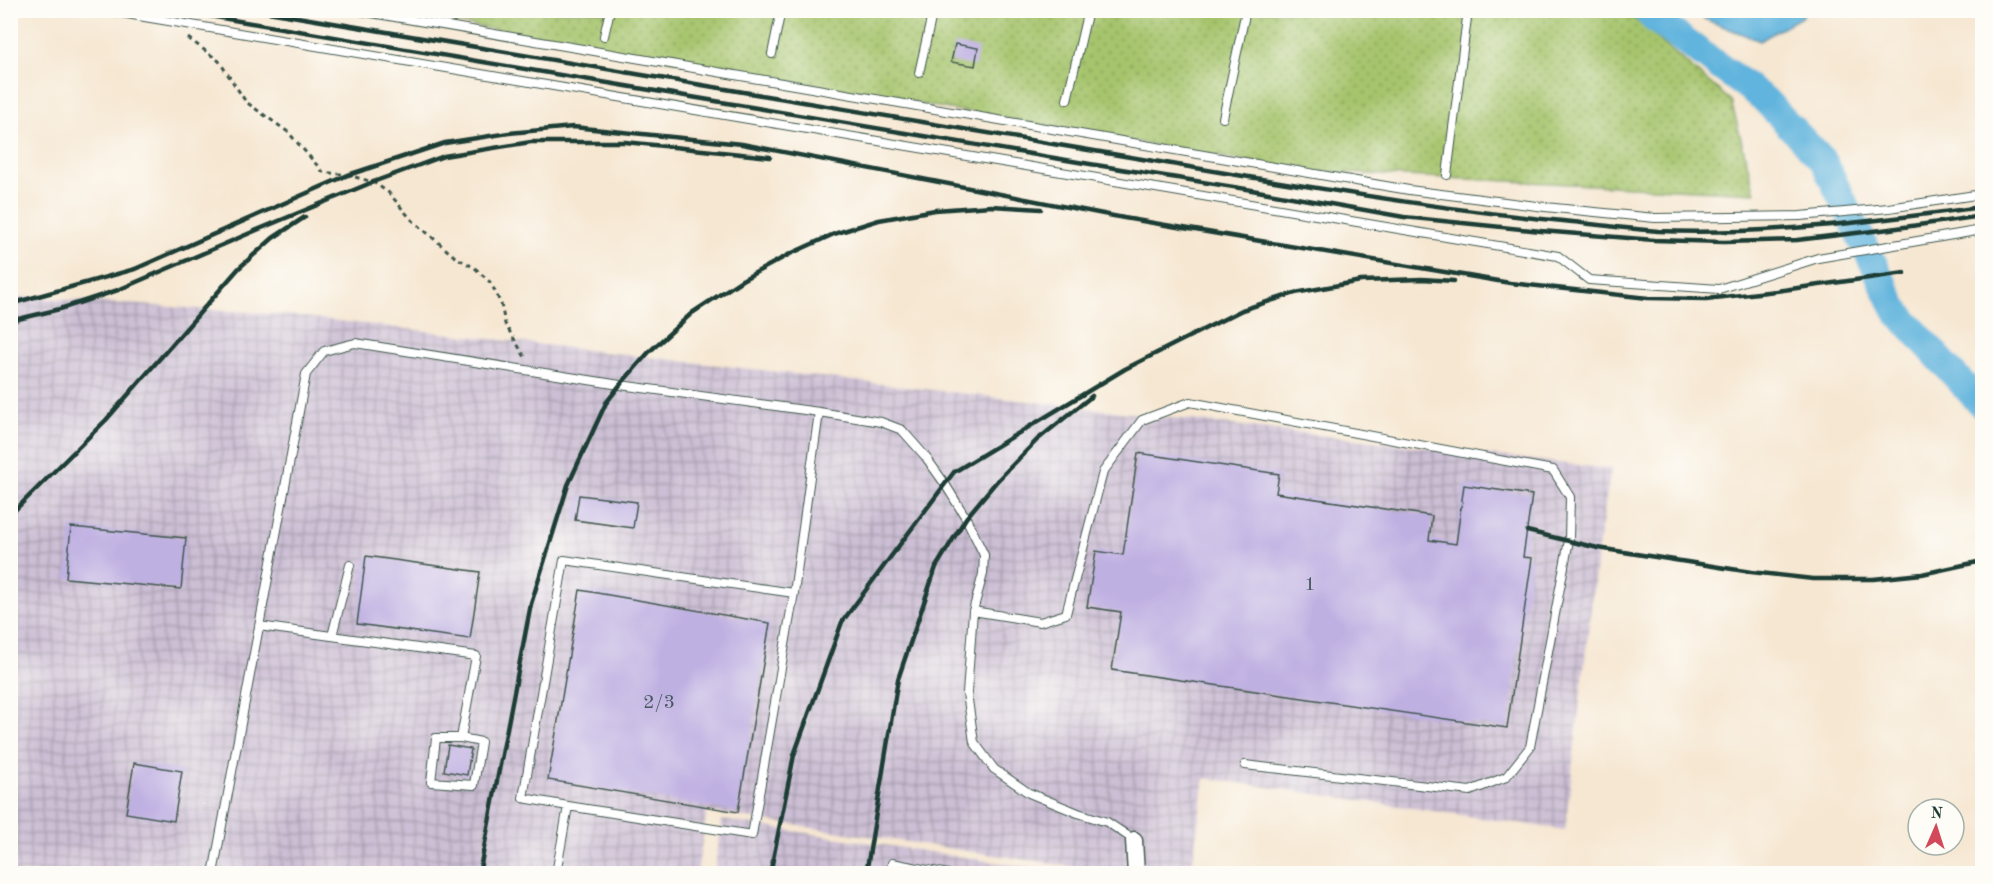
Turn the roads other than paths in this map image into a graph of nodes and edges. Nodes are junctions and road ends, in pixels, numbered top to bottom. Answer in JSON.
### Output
{"nodes":[{"id":1,"x":103,"y":10,"type":"edge"},
{"id":2,"x":354,"y":10,"type":"edge"},
{"id":3,"x":610,"y":10,"type":"edge"},
{"id":4,"x":781,"y":10,"type":"edge"},
{"id":5,"x":933,"y":10,"type":"edge"},
{"id":6,"x":1088,"y":10,"type":"edge"},
{"id":7,"x":1246,"y":10,"type":"edge"},
{"id":8,"x":1468,"y":10,"type":"edge"},
{"id":9,"x":604,"y":36,"type":"dead end"},
{"id":10,"x":772,"y":54,"type":"dead end"},
{"id":11,"x":919,"y":73,"type":"dead end"},
{"id":12,"x":1067,"y":100,"type":"dead end"},
{"id":13,"x":1223,"y":118,"type":"dead end"},
{"id":14,"x":1447,"y":175,"type":"dead end"},
{"id":15,"x":1983,"y":194,"type":"edge"},
{"id":16,"x":1983,"y":230,"type":"edge"},
{"id":17,"x":819,"y":412,"type":"junction"},
{"id":18,"x":350,"y":565,"type":"dead end"},
{"id":19,"x":794,"y":593,"type":"junction"},
{"id":20,"x":973,"y":611,"type":"junction"},
{"id":21,"x":259,"y":626,"type":"junction"},
{"id":22,"x":332,"y":636,"type":"junction"},
{"id":23,"x":460,"y":738,"type":"junction"},
{"id":24,"x":1245,"y":765,"type":"dead end"},
{"id":25,"x":568,"y":806,"type":"junction"},
{"id":26,"x":1134,"y":840,"type":"joint"},
{"id":27,"x":213,"y":873,"type":"edge"},
{"id":28,"x":556,"y":873,"type":"edge"},
{"id":29,"x":891,"y":873,"type":"edge"},
{"id":30,"x":948,"y":873,"type":"edge"},
{"id":31,"x":1136,"y":873,"type":"edge"}],
"edges":[{"from":1,"to":16,"type":"lane"},
{"from":2,"to":15,"type":"lane"},
{"from":3,"to":9,"type":"lane"},
{"from":4,"to":10,"type":"lane"},
{"from":5,"to":11,"type":"lane"},
{"from":6,"to":12,"type":"lane"},
{"from":7,"to":13,"type":"lane"},
{"from":8,"to":14,"type":"lane"},
{"from":17,"to":19,"type":"lane"},
{"from":17,"to":20,"type":"lane"},
{"from":17,"to":21,"type":"lane"},
{"from":18,"to":22,"type":"lane"},
{"from":19,"to":25,"type":"lane"},
{"from":19,"to":25,"type":"lane"},
{"from":20,"to":24,"type":"lane"},
{"from":20,"to":26,"type":"lane"},
{"from":21,"to":22,"type":"lane"},
{"from":21,"to":27,"type":"lane"},
{"from":22,"to":23,"type":"lane"},
{"from":23,"to":23,"type":"lane"},
{"from":25,"to":28,"type":"lane"},
{"from":26,"to":31,"type":"street"},
{"from":29,"to":30,"type":"lane"}]}
